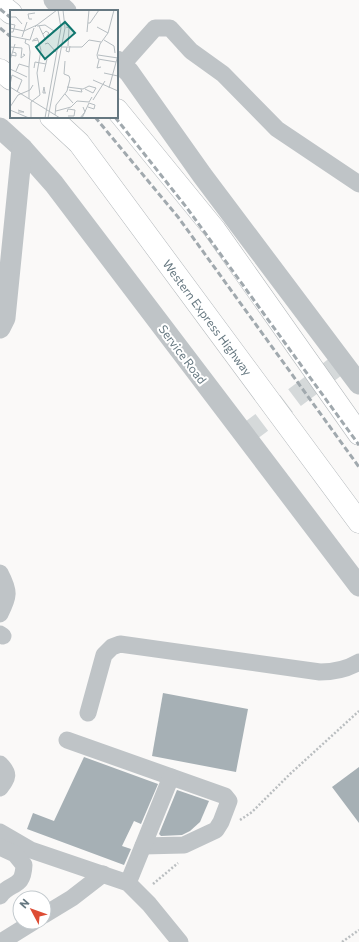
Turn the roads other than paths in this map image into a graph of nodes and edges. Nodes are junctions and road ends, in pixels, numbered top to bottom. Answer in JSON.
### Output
{"nodes":[{"id":1,"x":54,"y":0,"type":"edge"},
{"id":2,"x":0,"y":4,"type":"edge"},
{"id":3,"x":65,"y":10,"type":"edge"},
{"id":4,"x":10,"y":12,"type":"edge"},
{"id":5,"x":119,"y":63,"type":"edge"},
{"id":6,"x":0,"y":70,"type":"edge"},
{"id":7,"x":10,"y":79,"type":"edge"},
{"id":8,"x":118,"y":111,"type":"edge"},
{"id":9,"x":52,"y":118,"type":"edge"},
{"id":10,"x":0,"y":128,"type":"edge"},
{"id":11,"x":22,"y":148,"type":"junction"},
{"id":12,"x":359,"y":184,"type":"edge"},
{"id":13,"x":7,"y":223,"type":"edge"},
{"id":14,"x":0,"y":328,"type":"edge"},
{"id":15,"x":359,"y":384,"type":"edge"},
{"id":16,"x":359,"y":434,"type":"edge"},
{"id":17,"x":359,"y":522,"type":"edge"},
{"id":18,"x":0,"y":573,"type":"edge"},
{"id":19,"x":359,"y":586,"type":"edge"},
{"id":20,"x":0,"y":614,"type":"edge"},
{"id":21,"x":359,"y":662,"type":"edge"},
{"id":22,"x":88,"y":713,"type":"dead end"},
{"id":23,"x":67,"y":740,"type":"dead end"},
{"id":24,"x":0,"y":764,"type":"edge"},
{"id":25,"x":171,"y":777,"type":"junction"},
{"id":26,"x":0,"y":788,"type":"edge"},
{"id":27,"x":0,"y":832,"type":"edge"},
{"id":28,"x":144,"y":846,"type":"junction"},
{"id":29,"x":0,"y":847,"type":"edge"},
{"id":30,"x":103,"y":874,"type":"junction"},
{"id":31,"x":128,"y":883,"type":"junction"},
{"id":32,"x":0,"y":896,"type":"edge"},
{"id":33,"x":52,"y":910,"type":"edge"},
{"id":34,"x":20,"y":930,"type":"edge"},
{"id":35,"x":178,"y":941,"type":"edge"},
{"id":36,"x":1,"y":942,"type":"edge"}],
"edges":[{"from":1,"to":3,"type":"street"},
{"from":2,"to":4,"type":"highway"},
{"from":5,"to":12,"type":"street"},
{"from":5,"to":15,"type":"street"},
{"from":6,"to":7,"type":"highway"},
{"from":8,"to":16,"type":"highway"},
{"from":9,"to":17,"type":"highway","name":"Western Express Highway"},
{"from":10,"to":11,"type":"street","name":"Service Road"},
{"from":11,"to":13,"type":"street"},
{"from":11,"to":19,"type":"street","name":"Service Road"},
{"from":13,"to":14,"type":"street"},
{"from":18,"to":20,"type":"street"},
{"from":21,"to":22,"type":"street"},
{"from":23,"to":25,"type":"street"},
{"from":24,"to":26,"type":"street"},
{"from":25,"to":28,"type":"street"},
{"from":25,"to":28,"type":"street"},
{"from":27,"to":30,"type":"street"},
{"from":28,"to":31,"type":"street"},
{"from":29,"to":32,"type":"street"},
{"from":30,"to":31,"type":"street"},
{"from":30,"to":33,"type":"street"},
{"from":31,"to":35,"type":"street"},
{"from":34,"to":36,"type":"street"}]}
